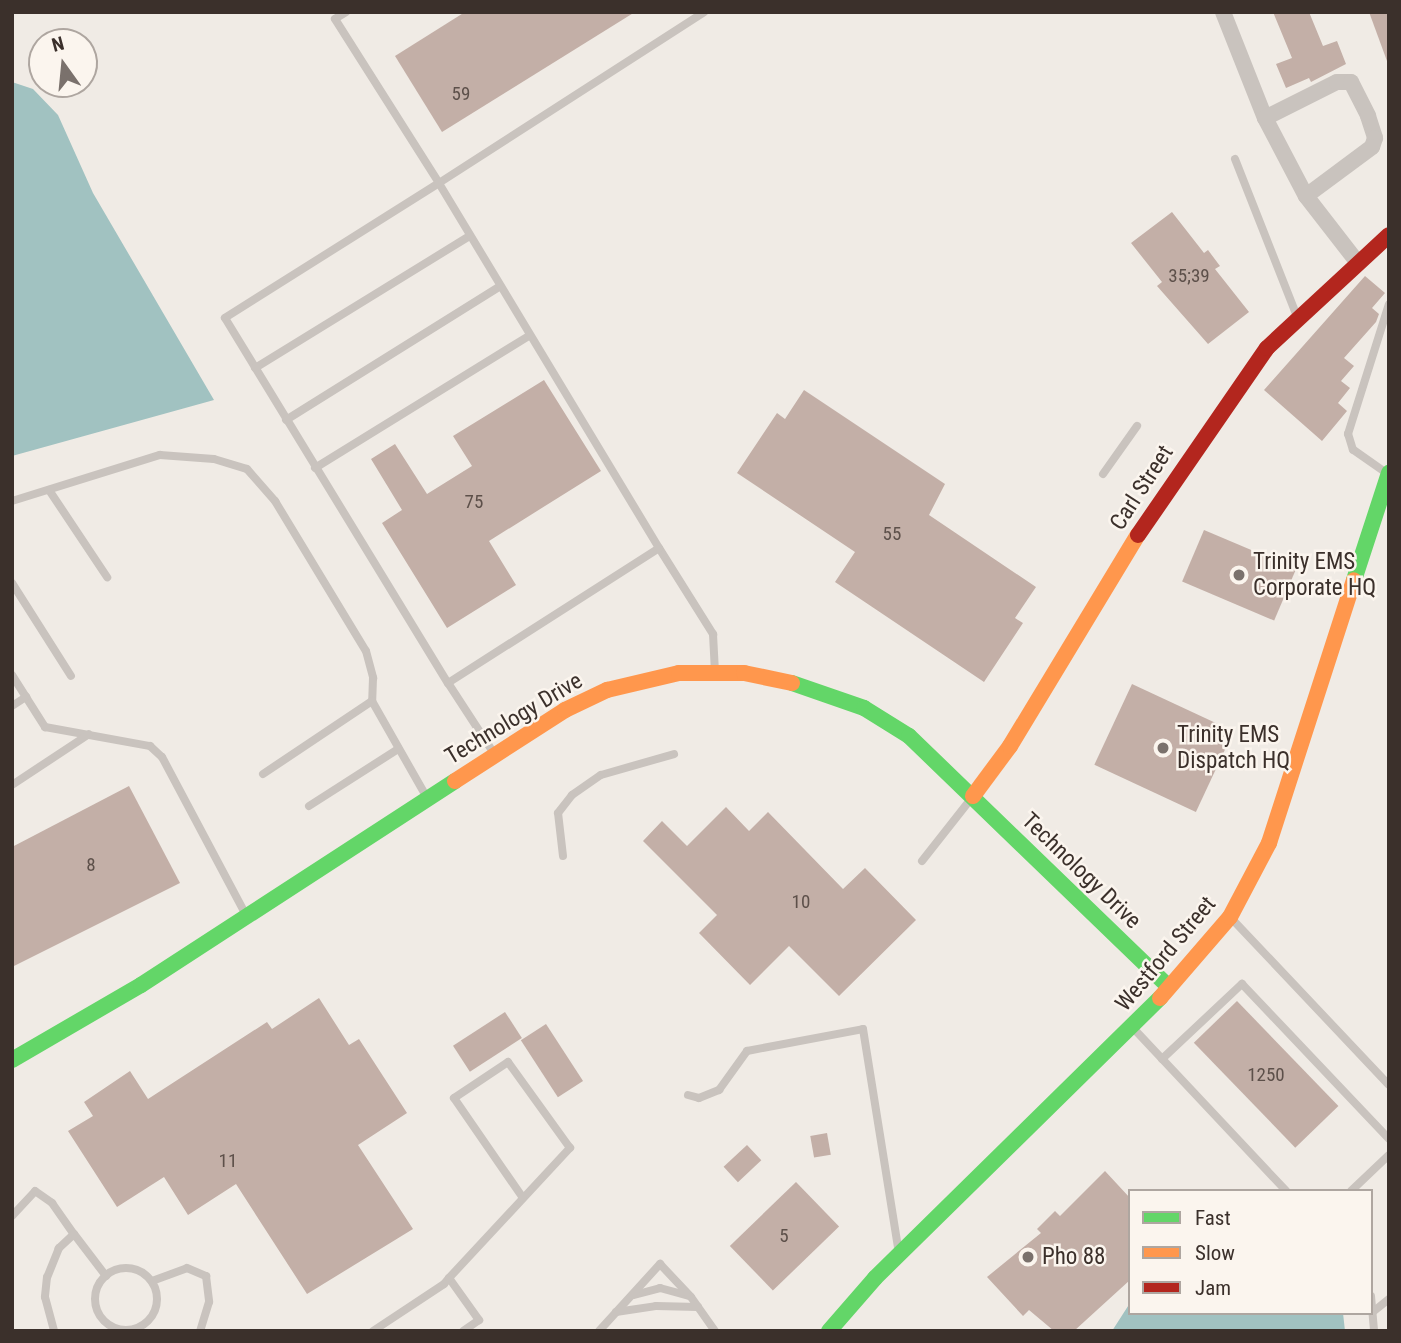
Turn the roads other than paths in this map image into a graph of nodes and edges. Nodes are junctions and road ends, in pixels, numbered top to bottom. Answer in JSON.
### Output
{"nodes":[{"id":1,"x":346,"y":12,"type":"edge"},
{"id":2,"x":704,"y":12,"type":"edge"},
{"id":3,"x":1223,"y":12,"type":"edge"},
{"id":4,"x":1265,"y":118,"type":"junction"},
{"id":5,"x":1235,"y":159,"type":"dead end"},
{"id":6,"x":439,"y":183,"type":"junction"},
{"id":7,"x":1306,"y":196,"type":"junction"},
{"id":8,"x":1389,"y":235,"type":"edge"},
{"id":9,"x":468,"y":236,"type":"junction"},
{"id":10,"x":1357,"y":263,"type":"junction"},
{"id":11,"x":499,"y":287,"type":"junction"},
{"id":12,"x":1389,"y":304,"type":"edge"},
{"id":13,"x":1298,"y":318,"type":"junction"},
{"id":14,"x":529,"y":336,"type":"junction"},
{"id":15,"x":255,"y":368,"type":"junction"},
{"id":16,"x":286,"y":420,"type":"junction"},
{"id":17,"x":1137,"y":426,"type":"dead end"},
{"id":18,"x":315,"y":468,"type":"junction"},
{"id":19,"x":1103,"y":474,"type":"dead end"},
{"id":20,"x":1389,"y":474,"type":"edge"},
{"id":21,"x":49,"y":490,"type":"junction"},
{"id":22,"x":12,"y":501,"type":"edge"},
{"id":23,"x":659,"y":548,"type":"junction"},
{"id":24,"x":107,"y":577,"type":"dead end"},
{"id":25,"x":12,"y":583,"type":"edge"},
{"id":26,"x":715,"y":671,"type":"junction"},
{"id":27,"x":12,"y":676,"type":"edge"},
{"id":28,"x":71,"y":676,"type":"dead end"},
{"id":29,"x":448,"y":683,"type":"junction"},
{"id":30,"x":26,"y":697,"type":"junction"},
{"id":31,"x":372,"y":701,"type":"junction"},
{"id":32,"x":12,"y":706,"type":"edge"},
{"id":33,"x":89,"y":734,"type":"junction"},
{"id":34,"x":398,"y":750,"type":"junction"},
{"id":35,"x":674,"y":754,"type":"dead end"},
{"id":36,"x":495,"y":755,"type":"junction"},
{"id":37,"x":263,"y":774,"type":"dead end"},
{"id":38,"x":12,"y":785,"type":"edge"},
{"id":39,"x":973,"y":796,"type":"junction"},
{"id":40,"x":427,"y":798,"type":"junction"},
{"id":41,"x":309,"y":806,"type":"dead end"},
{"id":42,"x":563,"y":856,"type":"dead end"},
{"id":43,"x":922,"y":861,"type":"dead end"},
{"id":44,"x":246,"y":915,"type":"junction"},
{"id":45,"x":1230,"y":917,"type":"junction"},
{"id":46,"x":1169,"y":987,"type":"junction"},
{"id":47,"x":1133,"y":1029,"type":"junction"},
{"id":48,"x":1162,"y":1059,"type":"junction"},
{"id":49,"x":12,"y":1060,"type":"edge"},
{"id":50,"x":1389,"y":1085,"type":"edge"},
{"id":51,"x":688,"y":1095,"type":"dead end"},
{"id":52,"x":1389,"y":1139,"type":"edge"},
{"id":53,"x":1389,"y":1155,"type":"edge"},
{"id":54,"x":1284,"y":1189,"type":"edge"},
{"id":55,"x":1353,"y":1189,"type":"edge"},
{"id":56,"x":523,"y":1198,"type":"junction"},
{"id":57,"x":12,"y":1216,"type":"edge"},
{"id":58,"x":74,"y":1234,"type":"junction"},
{"id":59,"x":899,"y":1255,"type":"junction"},
{"id":60,"x":106,"y":1276,"type":"junction"},
{"id":61,"x":449,"y":1278,"type":"junction"},
{"id":62,"x":152,"y":1281,"type":"junction"},
{"id":63,"x":630,"y":1297,"type":"junction"},
{"id":64,"x":691,"y":1297,"type":"junction"},
{"id":65,"x":1389,"y":1299,"type":"edge"},
{"id":66,"x":1373,"y":1306,"type":"edge"},
{"id":67,"x":698,"y":1307,"type":"junction"},
{"id":68,"x":1374,"y":1311,"type":"junction"},
{"id":69,"x":616,"y":1312,"type":"junction"},
{"id":70,"x":833,"y":1329,"type":"edge"},
{"id":71,"x":127,"y":1330,"type":"edge"},
{"id":72,"x":54,"y":1331,"type":"edge"},
{"id":73,"x":200,"y":1331,"type":"edge"},
{"id":74,"x":373,"y":1331,"type":"edge"},
{"id":75,"x":463,"y":1331,"type":"edge"},
{"id":76,"x":599,"y":1331,"type":"edge"},
{"id":77,"x":715,"y":1331,"type":"edge"},
{"id":78,"x":1374,"y":1331,"type":"edge"}],
"edges":[{"from":1,"to":6,"type":"lane"},
{"from":2,"to":6,"type":"lane"},
{"from":3,"to":4,"type":"street"},
{"from":4,"to":7,"type":"street"},
{"from":4,"to":7,"type":"street"},
{"from":5,"to":13,"type":"lane"},
{"from":6,"to":9,"type":"lane"},
{"from":6,"to":15,"type":"lane"},
{"from":7,"to":10,"type":"street"},
{"from":8,"to":10,"type":"street","name":"Carl Street"},
{"from":9,"to":11,"type":"lane"},
{"from":9,"to":15,"type":"lane"},
{"from":10,"to":13,"type":"street","name":"Carl Street"},
{"from":11,"to":14,"type":"lane"},
{"from":11,"to":16,"type":"lane"},
{"from":12,"to":20,"type":"lane"},
{"from":13,"to":39,"type":"street","name":"Carl Street"},
{"from":14,"to":18,"type":"lane"},
{"from":14,"to":23,"type":"lane"},
{"from":15,"to":16,"type":"lane"},
{"from":16,"to":18,"type":"lane"},
{"from":17,"to":19,"type":"lane"},
{"from":18,"to":29,"type":"lane"},
{"from":20,"to":45,"type":"street","name":"Westford Street"},
{"from":21,"to":22,"type":"lane"},
{"from":21,"to":24,"type":"lane"},
{"from":21,"to":31,"type":"lane"},
{"from":23,"to":26,"type":"lane"},
{"from":23,"to":29,"type":"lane"},
{"from":25,"to":28,"type":"lane"},
{"from":26,"to":36,"type":"street","name":"Technology Drive"},
{"from":26,"to":39,"type":"street","name":"Technology Drive"},
{"from":27,"to":30,"type":"lane"},
{"from":29,"to":36,"type":"lane"},
{"from":30,"to":32,"type":"lane"},
{"from":30,"to":33,"type":"lane"},
{"from":31,"to":34,"type":"lane"},
{"from":31,"to":37,"type":"lane"},
{"from":33,"to":38,"type":"lane"},
{"from":33,"to":44,"type":"lane"},
{"from":34,"to":40,"type":"lane"},
{"from":34,"to":41,"type":"lane"},
{"from":35,"to":42,"type":"lane"},
{"from":36,"to":40,"type":"street","name":"Technology Drive"},
{"from":39,"to":43,"type":"lane"},
{"from":39,"to":46,"type":"street","name":"Technology Drive"},
{"from":40,"to":44,"type":"street","name":"Technology Drive"},
{"from":44,"to":49,"type":"street","name":"Technology Drive"},
{"from":45,"to":46,"type":"street","name":"Westford Street"},
{"from":45,"to":50,"type":"lane"},
{"from":46,"to":47,"type":"street","name":"Westford Street"},
{"from":47,"to":48,"type":"lane"},
{"from":47,"to":59,"type":"street","name":"Westford Street"},
{"from":48,"to":52,"type":"lane"},
{"from":48,"to":54,"type":"lane"},
{"from":51,"to":59,"type":"lane"},
{"from":53,"to":55,"type":"lane"},
{"from":56,"to":56,"type":"lane"},
{"from":56,"to":61,"type":"lane"},
{"from":57,"to":58,"type":"lane"},
{"from":58,"to":60,"type":"lane"},
{"from":58,"to":72,"type":"lane"},
{"from":59,"to":70,"type":"street","name":"Westford Street"},
{"from":60,"to":62,"type":"lane"},
{"from":60,"to":71,"type":"lane"},
{"from":61,"to":74,"type":"lane"},
{"from":61,"to":75,"type":"lane"},
{"from":62,"to":71,"type":"lane"},
{"from":62,"to":73,"type":"lane"},
{"from":63,"to":64,"type":"lane"},
{"from":63,"to":64,"type":"lane"},
{"from":63,"to":69,"type":"lane"},
{"from":64,"to":67,"type":"lane"},
{"from":65,"to":68,"type":"lane"},
{"from":66,"to":68,"type":"lane"},
{"from":67,"to":69,"type":"lane"},
{"from":67,"to":77,"type":"lane"},
{"from":68,"to":78,"type":"lane"},
{"from":69,"to":76,"type":"lane"}]}
